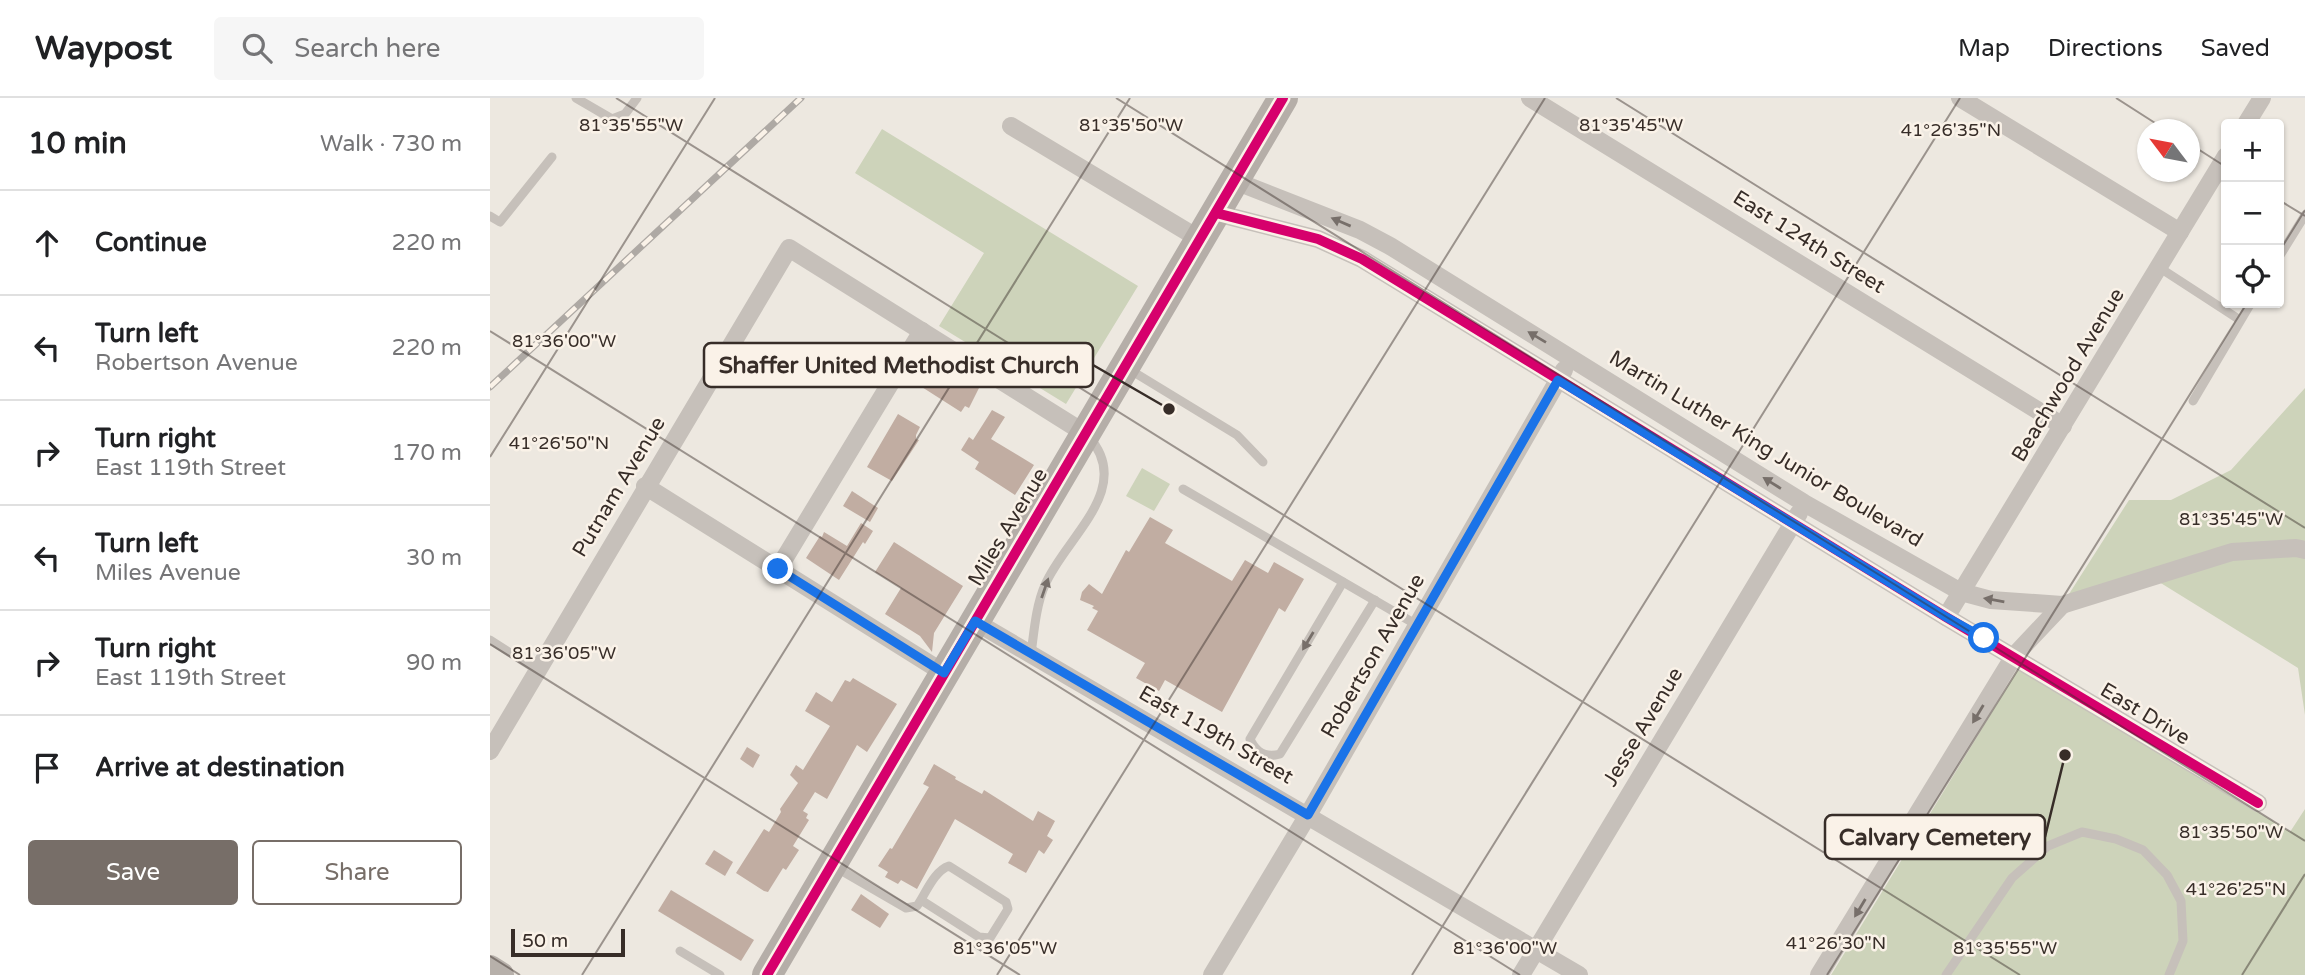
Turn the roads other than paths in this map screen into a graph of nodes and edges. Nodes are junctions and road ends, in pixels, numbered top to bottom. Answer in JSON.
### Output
{"nodes":[{"id":1,"x":576,"y":98,"type":"edge"},
{"id":2,"x":637,"y":98,"type":"edge"},
{"id":3,"x":1283,"y":98,"type":"edge"},
{"id":4,"x":1530,"y":98,"type":"edge"},
{"id":5,"x":1960,"y":98,"type":"edge"},
{"id":6,"x":2262,"y":98,"type":"edge"},
{"id":7,"x":2249,"y":119,"type":"edge"},
{"id":8,"x":1011,"y":126,"type":"dead end"},
{"id":9,"x":552,"y":157,"type":"dead end"},
{"id":10,"x":2221,"y":164,"type":"edge"},
{"id":11,"x":1235,"y":181,"type":"junction"},
{"id":12,"x":1216,"y":213,"type":"junction"},
{"id":13,"x":2305,"y":215,"type":"edge"},
{"id":14,"x":490,"y":216,"type":"edge"},
{"id":15,"x":2180,"y":232,"type":"junction"},
{"id":16,"x":1201,"y":240,"type":"junction"},
{"id":17,"x":2284,"y":249,"type":"edge"},
{"id":18,"x":2160,"y":268,"type":"junction"},
{"id":19,"x":2248,"y":308,"type":"edge"},
{"id":20,"x":2240,"y":320,"type":"junction"},
{"id":21,"x":922,"y":331,"type":"junction"},
{"id":22,"x":1572,"y":358,"type":"junction"},
{"id":23,"x":1126,"y":367,"type":"junction"},
{"id":24,"x":1558,"y":380,"type":"junction"},
{"id":25,"x":2193,"y":401,"type":"dead end"},
{"id":26,"x":2063,"y":426,"type":"junction"},
{"id":27,"x":1086,"y":434,"type":"junction"},
{"id":28,"x":1263,"y":462,"type":"dead end"},
{"id":29,"x":645,"y":486,"type":"junction"},
{"id":30,"x":1183,"y":489,"type":"dead end"},
{"id":31,"x":1804,"y":503,"type":"junction"},
{"id":32,"x":1793,"y":523,"type":"junction"},
{"id":33,"x":2305,"y":550,"type":"edge"},
{"id":34,"x":778,"y":569,"type":"junction"},
{"id":35,"x":1343,"y":582,"type":"junction"},
{"id":36,"x":1961,"y":592,"type":"junction"},
{"id":37,"x":1374,"y":600,"type":"junction"},
{"id":38,"x":2062,"y":605,"type":"junction"},
{"id":39,"x":1946,"y":617,"type":"junction"},
{"id":40,"x":975,"y":621,"type":"junction"},
{"id":41,"x":1417,"y":625,"type":"junction"},
{"id":42,"x":490,"y":640,"type":"edge"},
{"id":43,"x":1031,"y":654,"type":"junction"},
{"id":44,"x":2014,"y":656,"type":"junction"},
{"id":45,"x":537,"y":670,"type":"junction"},
{"id":46,"x":944,"y":673,"type":"junction"},
{"id":47,"x":490,"y":751,"type":"edge"},
{"id":48,"x":2258,"y":803,"type":"dead end"},
{"id":49,"x":1308,"y":815,"type":"junction"},
{"id":50,"x":832,"y":865,"type":"junction"},
{"id":51,"x":921,"y":900,"type":"junction"},
{"id":52,"x":1535,"y":950,"type":"junction"},
{"id":53,"x":680,"y":951,"type":"dead end"},
{"id":54,"x":490,"y":968,"type":"edge"},
{"id":55,"x":716,"y":974,"type":"edge"},
{"id":56,"x":501,"y":975,"type":"edge"},
{"id":57,"x":766,"y":975,"type":"edge"},
{"id":58,"x":1212,"y":975,"type":"edge"},
{"id":59,"x":1521,"y":975,"type":"edge"},
{"id":60,"x":1579,"y":975,"type":"edge"},
{"id":61,"x":1819,"y":975,"type":"edge"},
{"id":62,"x":1946,"y":975,"type":"edge"},
{"id":63,"x":2169,"y":975,"type":"edge"}],
"edges":[{"from":1,"to":2,"type":"lane"},
{"from":3,"to":11,"type":"main road","name":"Miles Avenue"},
{"from":4,"to":26,"type":"street","name":"East 124th Street"},
{"from":5,"to":15,"type":"street"},
{"from":6,"to":7,"type":"street"},
{"from":8,"to":16,"type":"street"},
{"from":9,"to":14,"type":"lane"},
{"from":10,"to":15,"type":"street","name":"Beachwood Avenue"},
{"from":11,"to":12,"type":"main road","name":"Miles Avenue"},
{"from":22,"to":11,"type":"street","name":"Martin Luther King Junior Boulevard","one_way":true},
{"from":12,"to":16,"type":"main road","name":"Miles Avenue"},
{"from":12,"to":24,"type":"street"},
{"from":13,"to":17,"type":"lane"},
{"from":15,"to":18,"type":"street","name":"Beachwood Avenue"},
{"from":16,"to":23,"type":"main road","name":"Miles Avenue"},
{"from":18,"to":20,"type":"lane"},
{"from":18,"to":26,"type":"street","name":"Beachwood Avenue"},
{"from":19,"to":20,"type":"lane"},
{"from":20,"to":25,"type":"lane"},
{"from":21,"to":27,"type":"street"},
{"from":21,"to":29,"type":"street","name":"Putnam Avenue"},
{"from":21,"to":34,"type":"street"},
{"from":22,"to":24,"type":"street","name":"Robertson Avenue"},
{"from":31,"to":22,"type":"street","name":"Martin Luther King Junior Boulevard","one_way":true},
{"from":23,"to":27,"type":"main road","name":"Miles Avenue"},
{"from":23,"to":28,"type":"lane"},
{"from":24,"to":32,"type":"street"},
{"from":24,"to":41,"type":"street","name":"Robertson Avenue"},
{"from":26,"to":36,"type":"street","name":"Beachwood Avenue"},
{"from":27,"to":40,"type":"main road","name":"Miles Avenue"},
{"from":43,"to":27,"type":"lane","one_way":true},
{"from":29,"to":34,"type":"street"},
{"from":29,"to":45,"type":"street","name":"Putnam Avenue"},
{"from":30,"to":35,"type":"lane"},
{"from":31,"to":32,"type":"street","name":"Jesse Avenue"},
{"from":31,"to":36,"type":"street","name":"Martin Luther King Junior Boulevard"},
{"from":32,"to":39,"type":"street"},
{"from":32,"to":52,"type":"street","name":"Jesse Avenue"},
{"from":33,"to":38,"type":"street","name":"Martin Luther King Junior Boulevard"},
{"from":34,"to":46,"type":"street"},
{"from":35,"to":37,"type":"lane"},
{"from":35,"to":37,"type":"lane","one_way":true},
{"from":38,"to":36,"type":"street","name":"Martin Luther King Junior Boulevard","one_way":true},
{"from":36,"to":39,"type":"street","name":"Beachwood Avenue"},
{"from":37,"to":41,"type":"lane"},
{"from":38,"to":44,"type":"street"},
{"from":39,"to":44,"type":"street"},
{"from":40,"to":43,"type":"street","name":"East 119th Street"},
{"from":40,"to":46,"type":"main road","name":"Miles Avenue"},
{"from":41,"to":49,"type":"street","name":"Robertson Avenue"},
{"from":42,"to":45,"type":"lane"},
{"from":43,"to":49,"type":"street","name":"East 119th Street"},
{"from":44,"to":48,"type":"street","name":"East Drive"},
{"from":44,"to":61,"type":"street","one_way":true},
{"from":45,"to":47,"type":"street","name":"Putnam Avenue"},
{"from":46,"to":50,"type":"main road","name":"Miles Avenue"},
{"from":49,"to":52,"type":"street","name":"East 119th Street"},
{"from":49,"to":58,"type":"street","name":"Robertson Avenue"},
{"from":50,"to":51,"type":"lane"},
{"from":50,"to":57,"type":"main road","name":"Miles Avenue"},
{"from":51,"to":51,"type":"lane"},
{"from":52,"to":59,"type":"street","name":"Jesse Avenue"},
{"from":52,"to":60,"type":"street","name":"East 119th Street"},
{"from":53,"to":55,"type":"lane"},
{"from":54,"to":56,"type":"main road"},
{"from":62,"to":63,"type":"lane"}]}
